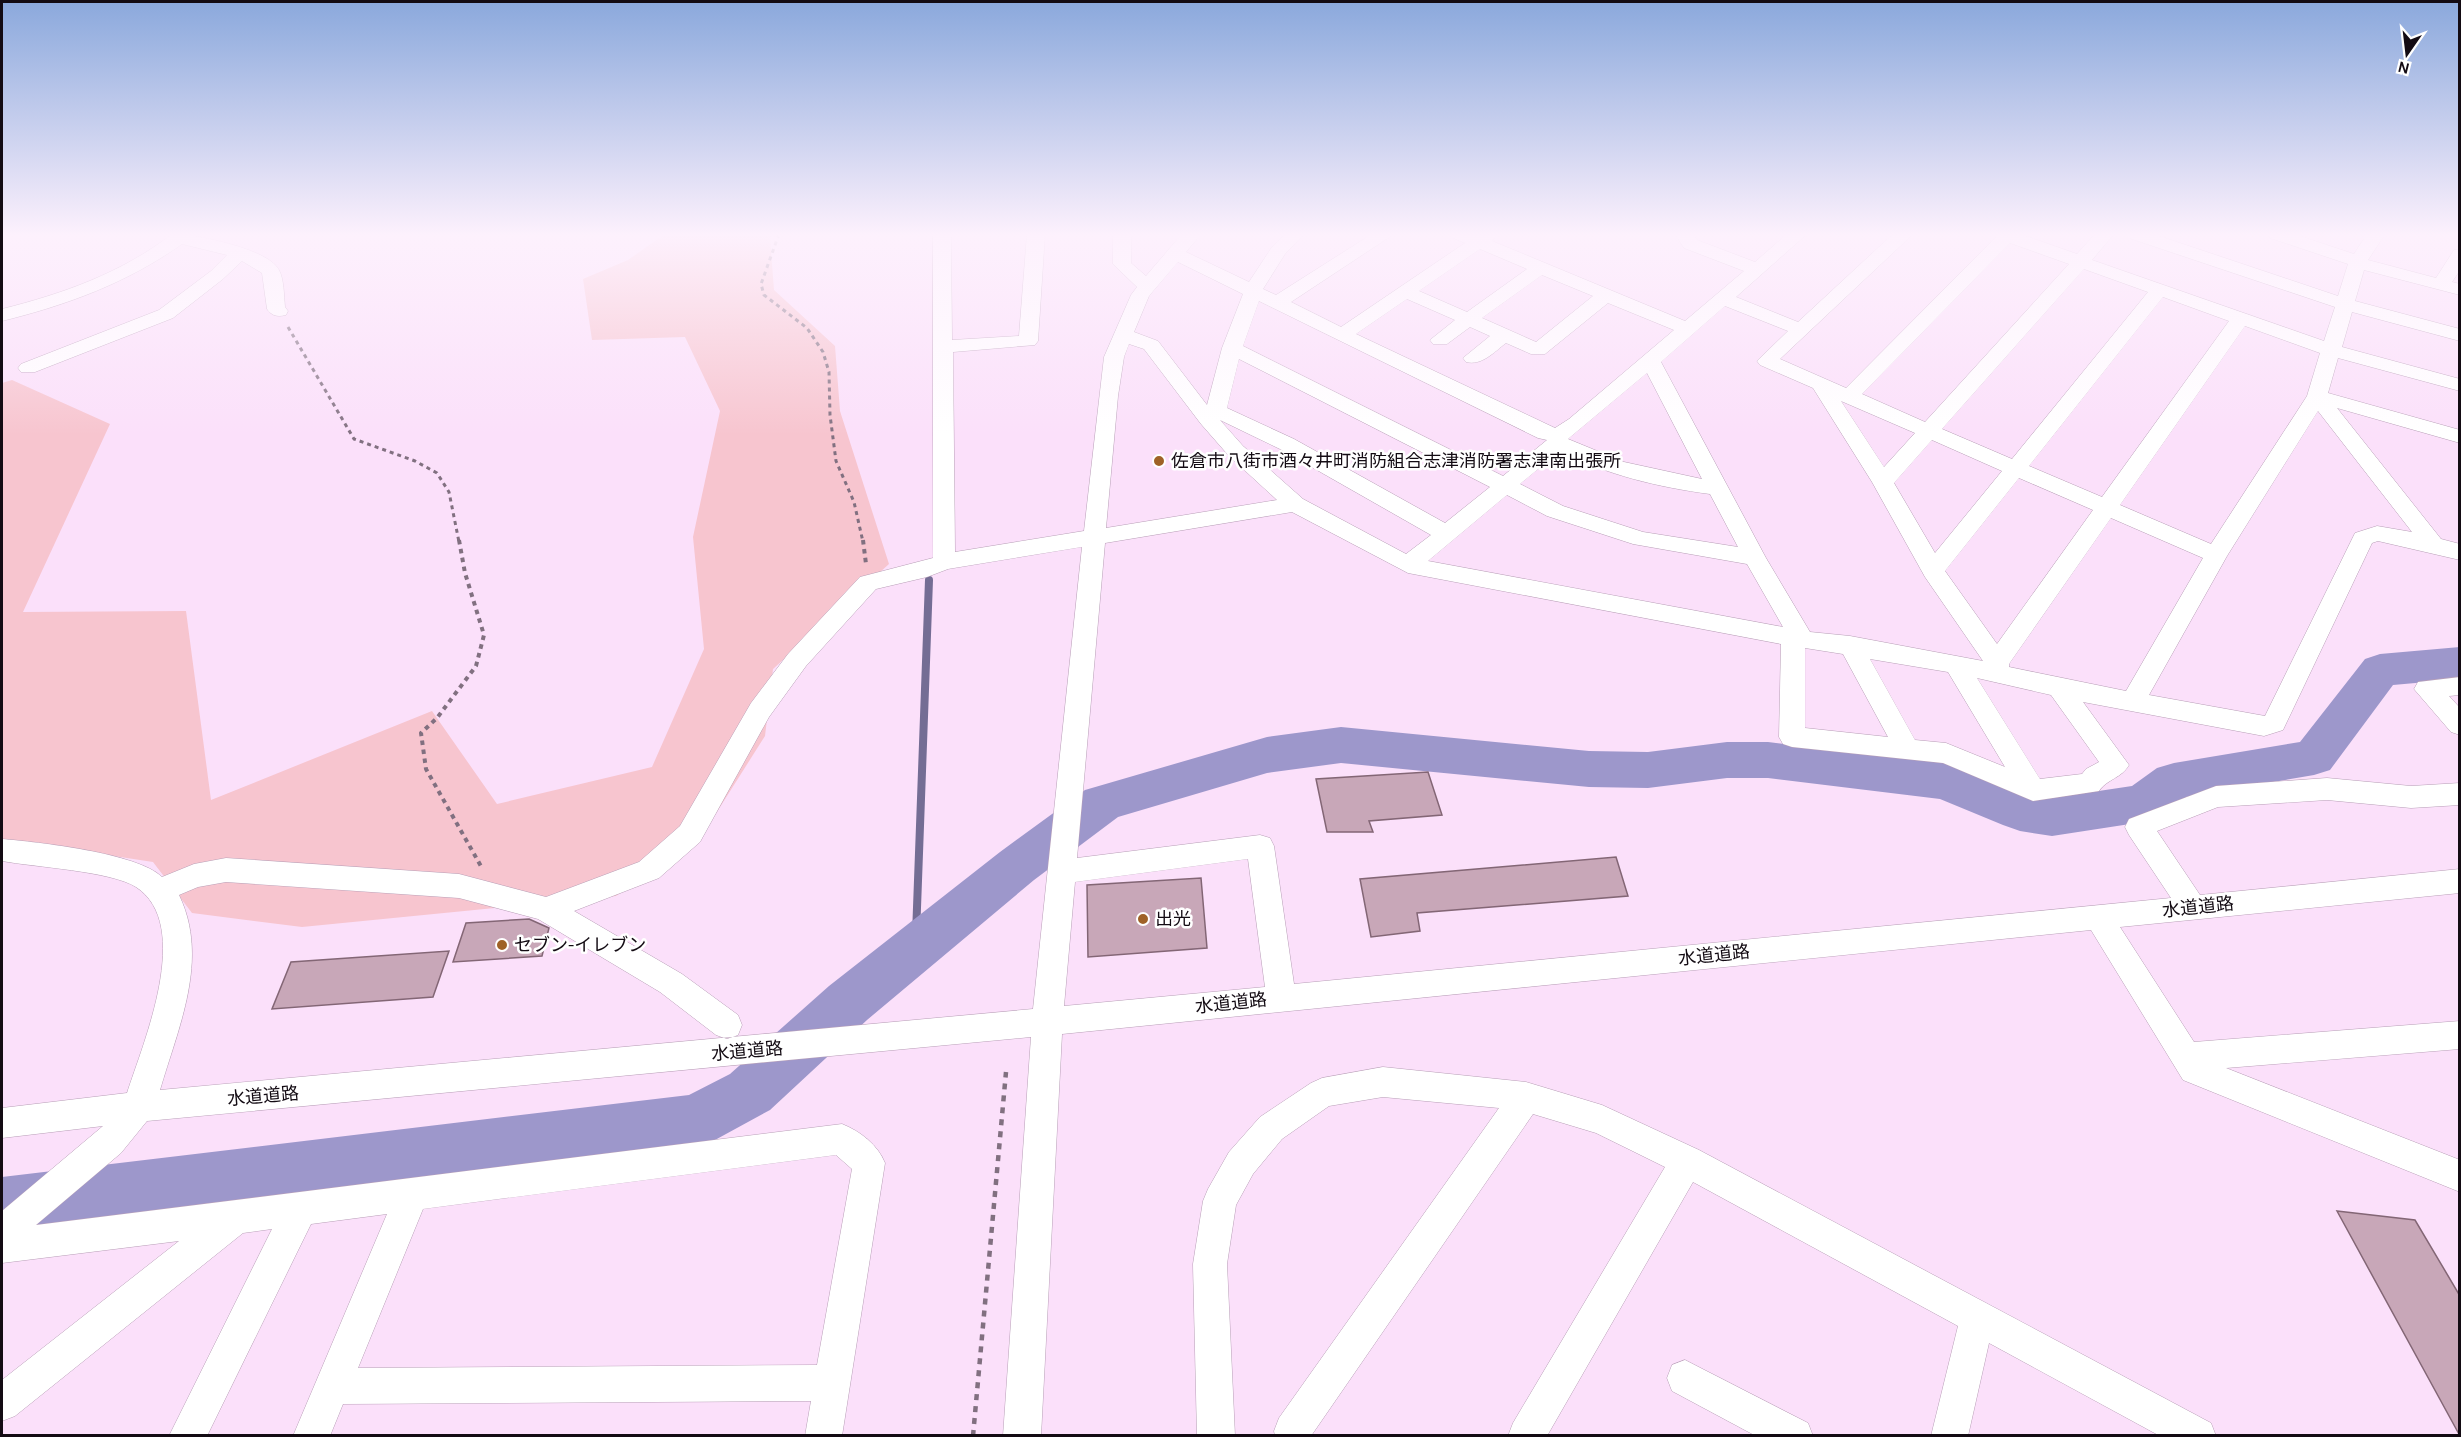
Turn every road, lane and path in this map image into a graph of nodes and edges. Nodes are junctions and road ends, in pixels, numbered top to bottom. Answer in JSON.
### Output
{"nodes":[{"id":1,"x":55,"y":301,"type":"edge"},
{"id":2,"x":183,"y":301,"type":"edge"},
{"id":3,"x":275,"y":301,"type":"edge"},
{"id":4,"x":772,"y":301,"type":"edge"},
{"id":5,"x":942,"y":301,"type":"edge"},
{"id":6,"x":1031,"y":301,"type":"edge"},
{"id":7,"x":1137,"y":301,"type":"edge"},
{"id":8,"x":1249,"y":301,"type":"edge"},
{"id":9,"x":1273,"y":301,"type":"edge"},
{"id":10,"x":1280,"y":301,"type":"edge"},
{"id":11,"x":1390,"y":301,"type":"edge"},
{"id":12,"x":1428,"y":301,"type":"edge"},
{"id":13,"x":1493,"y":301,"type":"edge"},
{"id":14,"x":1600,"y":301,"type":"edge"},
{"id":15,"x":1618,"y":301,"type":"edge"},
{"id":16,"x":1719,"y":301,"type":"edge"},
{"id":17,"x":1730,"y":301,"type":"edge"},
{"id":18,"x":1832,"y":301,"type":"edge"},
{"id":19,"x":1941,"y":301,"type":"edge"},
{"id":20,"x":2045,"y":301,"type":"edge"},
{"id":21,"x":2150,"y":301,"type":"edge"},
{"id":22,"x":2190,"y":301,"type":"edge"},
{"id":23,"x":2336,"y":301,"type":"edge"},
{"id":24,"x":2346,"y":301,"type":"edge"},
{"id":25,"x":1277,"y":303,"type":"junction"},
{"id":26,"x":2345,"y":304,"type":"junction"},
{"id":27,"x":279,"y":311,"type":"joint"},
{"id":28,"x":2,"y":315,"type":"edge"},
{"id":29,"x":1468,"y":319,"type":"junction"},
{"id":30,"x":2240,"y":319,"type":"junction"},
{"id":31,"x":1687,"y":329,"type":"junction"},
{"id":32,"x":1801,"y":330,"type":"junction"},
{"id":33,"x":1343,"y":334,"type":"junction"},
{"id":34,"x":1123,"y":335,"type":"junction"},
{"id":35,"x":1504,"y":335,"type":"junction"},
{"id":36,"x":2460,"y":335,"type":"edge"},
{"id":37,"x":1440,"y":340,"type":"dead end"},
{"id":38,"x":942,"y":347,"type":"junction"},
{"id":39,"x":1232,"y":348,"type":"junction"},
{"id":40,"x":2331,"y":350,"type":"junction"},
{"id":41,"x":1473,"y":358,"type":"dead end"},
{"id":42,"x":1650,"y":360,"type":"junction"},
{"id":43,"x":28,"y":368,"type":"dead end"},
{"id":44,"x":1819,"y":382,"type":"junction"},
{"id":45,"x":2460,"y":385,"type":"edge"},
{"id":46,"x":1849,"y":396,"type":"junction"},
{"id":47,"x":2317,"y":396,"type":"junction"},
{"id":48,"x":1213,"y":416,"type":"junction"},
{"id":49,"x":1929,"y":430,"type":"junction"},
{"id":50,"x":2460,"y":437,"type":"edge"},
{"id":51,"x":1558,"y":439,"type":"junction"},
{"id":52,"x":2016,"y":468,"type":"junction"},
{"id":53,"x":1883,"y":482,"type":"junction"},
{"id":54,"x":1504,"y":486,"type":"junction"},
{"id":55,"x":1718,"y":488,"type":"junction"},
{"id":56,"x":1295,"y":504,"type":"junction"},
{"id":57,"x":2108,"y":508,"type":"junction"},
{"id":58,"x":1447,"y":534,"type":"junction"},
{"id":59,"x":1094,"y":536,"type":"junction"},
{"id":60,"x":2433,"y":544,"type":"junction"},
{"id":61,"x":2460,"y":552,"type":"edge"},
{"id":62,"x":2216,"y":555,"type":"junction"},
{"id":63,"x":1755,"y":558,"type":"junction"},
{"id":64,"x":944,"y":562,"type":"junction"},
{"id":65,"x":1408,"y":565,"type":"junction"},
{"id":66,"x":1933,"y":571,"type":"junction"},
{"id":67,"x":868,"y":583,"type":"junction"},
{"id":68,"x":1797,"y":638,"type":"junction"},
{"id":69,"x":1850,"y":645,"type":"junction"},
{"id":70,"x":1956,"y":664,"type":"junction"},
{"id":71,"x":1997,"y":669,"type":"junction"},
{"id":72,"x":2460,"y":686,"type":"edge"},
{"id":73,"x":2059,"y":688,"type":"junction"},
{"id":74,"x":2133,"y":701,"type":"junction"},
{"id":75,"x":2460,"y":725,"type":"edge"},
{"id":76,"x":1908,"y":750,"type":"junction"},
{"id":77,"x":2033,"y":790,"type":"junction"},
{"id":78,"x":2460,"y":794,"type":"edge"},
{"id":79,"x":2,"y":850,"type":"edge"},
{"id":80,"x":1061,"y":872,"type":"junction"},
{"id":81,"x":2460,"y":881,"type":"edge"},
{"id":82,"x":158,"y":892,"type":"junction"},
{"id":83,"x":498,"y":896,"type":"junction"},
{"id":84,"x":2193,"y":908,"type":"junction"},
{"id":85,"x":546,"y":909,"type":"junction"},
{"id":86,"x":2098,"y":916,"type":"junction"},
{"id":87,"x":1281,"y":998,"type":"junction"},
{"id":88,"x":1047,"y":1022,"type":"junction"},
{"id":89,"x":2460,"y":1035,"type":"edge"},
{"id":90,"x":734,"y":1038,"type":"junction"},
{"id":91,"x":2186,"y":1057,"type":"junction"},
{"id":92,"x":1006,"y":1072,"type":"dead end"},
{"id":93,"x":1526,"y":1097,"type":"junction"},
{"id":94,"x":139,"y":1107,"type":"junction"},
{"id":95,"x":2,"y":1123,"type":"edge"},
{"id":96,"x":1687,"y":1161,"type":"junction"},
{"id":97,"x":2460,"y":1176,"type":"edge"},
{"id":98,"x":413,"y":1193,"type":"junction"},
{"id":99,"x":301,"y":1208,"type":"junction"},
{"id":100,"x":234,"y":1219,"type":"junction"},
{"id":101,"x":2,"y":1232,"type":"edge"},
{"id":102,"x":2,"y":1246,"type":"edge"},
{"id":103,"x":1978,"y":1317,"type":"junction"},
{"id":104,"x":1685,"y":1378,"type":"dead end"},
{"id":105,"x":832,"y":1383,"type":"junction"},
{"id":106,"x":332,"y":1386,"type":"junction"},
{"id":107,"x":2,"y":1403,"type":"edge"},
{"id":108,"x":1292,"y":1431,"type":"dead end"},
{"id":109,"x":187,"y":1436,"type":"edge"},
{"id":110,"x":311,"y":1436,"type":"edge"},
{"id":111,"x":823,"y":1436,"type":"edge"},
{"id":112,"x":973,"y":1436,"type":"edge"},
{"id":113,"x":1022,"y":1436,"type":"edge"},
{"id":114,"x":1216,"y":1436,"type":"edge"},
{"id":115,"x":1526,"y":1436,"type":"edge"},
{"id":116,"x":1795,"y":1436,"type":"edge"},
{"id":117,"x":1950,"y":1436,"type":"edge"},
{"id":118,"x":2198,"y":1436,"type":"edge"}],
"edges":[{"from":1,"to":28,"type":"street"},
{"from":2,"to":43,"type":"street"},
{"from":3,"to":27,"type":"street"},
{"from":4,"to":67,"type":"path"},
{"from":5,"to":38,"type":"street"},
{"from":6,"to":38,"type":"street"},
{"from":7,"to":34,"type":"street"},
{"from":8,"to":39,"type":"street"},
{"from":9,"to":25,"type":"street"},
{"from":10,"to":25,"type":"street"},
{"from":11,"to":33,"type":"street"},
{"from":12,"to":29,"type":"street"},
{"from":13,"to":29,"type":"street"},
{"from":14,"to":35,"type":"street"},
{"from":15,"to":31,"type":"street"},
{"from":16,"to":31,"type":"street"},
{"from":17,"to":32,"type":"street"},
{"from":18,"to":32,"type":"street"},
{"from":19,"to":46,"type":"street"},
{"from":20,"to":49,"type":"street"},
{"from":21,"to":52,"type":"street"},
{"from":22,"to":30,"type":"street"},
{"from":23,"to":26,"type":"street"},
{"from":24,"to":26,"type":"street"},
{"from":25,"to":33,"type":"street"},
{"from":26,"to":36,"type":"street"},
{"from":26,"to":40,"type":"street"},
{"from":27,"to":83,"type":"path"},
{"from":29,"to":35,"type":"street"},
{"from":29,"to":37,"type":"street"},
{"from":30,"to":40,"type":"street"},
{"from":30,"to":57,"type":"street"},
{"from":31,"to":42,"type":"street"},
{"from":32,"to":44,"type":"street"},
{"from":33,"to":51,"type":"street"},
{"from":34,"to":48,"type":"street"},
{"from":34,"to":59,"type":"street"},
{"from":35,"to":41,"type":"street"},
{"from":38,"to":64,"type":"street"},
{"from":39,"to":48,"type":"street"},
{"from":39,"to":54,"type":"street"},
{"from":40,"to":45,"type":"street"},
{"from":40,"to":47,"type":"street"},
{"from":42,"to":51,"type":"street"},
{"from":42,"to":55,"type":"street"},
{"from":44,"to":46,"type":"street"},
{"from":44,"to":53,"type":"street"},
{"from":46,"to":49,"type":"street"},
{"from":47,"to":50,"type":"street"},
{"from":47,"to":60,"type":"street"},
{"from":47,"to":62,"type":"street"},
{"from":48,"to":56,"type":"street"},
{"from":48,"to":58,"type":"street"},
{"from":49,"to":52,"type":"street"},
{"from":49,"to":53,"type":"street"},
{"from":51,"to":54,"type":"street"},
{"from":51,"to":55,"type":"street"},
{"from":52,"to":57,"type":"street"},
{"from":52,"to":66,"type":"street"},
{"from":53,"to":66,"type":"street"},
{"from":54,"to":58,"type":"street"},
{"from":54,"to":63,"type":"street"},
{"from":55,"to":63,"type":"street"},
{"from":56,"to":59,"type":"street"},
{"from":56,"to":65,"type":"street"},
{"from":57,"to":62,"type":"street"},
{"from":57,"to":71,"type":"street"},
{"from":58,"to":65,"type":"street"},
{"from":59,"to":64,"type":"street"},
{"from":59,"to":80,"type":"street"},
{"from":60,"to":61,"type":"street"},
{"from":60,"to":74,"type":"street"},
{"from":62,"to":74,"type":"street"},
{"from":63,"to":68,"type":"street"},
{"from":64,"to":67,"type":"street"},
{"from":65,"to":68,"type":"street"},
{"from":66,"to":71,"type":"street"},
{"from":67,"to":85,"type":"street"},
{"from":68,"to":69,"type":"street"},
{"from":68,"to":76,"type":"street"},
{"from":69,"to":70,"type":"street"},
{"from":69,"to":76,"type":"street"},
{"from":70,"to":71,"type":"street"},
{"from":70,"to":77,"type":"street"},
{"from":71,"to":73,"type":"street"},
{"from":72,"to":75,"type":"street"},
{"from":73,"to":74,"type":"street"},
{"from":73,"to":77,"type":"street"},
{"from":76,"to":77,"type":"street"},
{"from":78,"to":84,"type":"street"},
{"from":79,"to":82,"type":"street"},
{"from":80,"to":87,"type":"street"},
{"from":80,"to":88,"type":"street"},
{"from":81,"to":84,"type":"street","name":"水道道路"},
{"from":82,"to":83,"type":"street"},
{"from":82,"to":94,"type":"street"},
{"from":83,"to":85,"type":"street"},
{"from":84,"to":86,"type":"street","name":"水道道路"},
{"from":85,"to":90,"type":"street"},
{"from":86,"to":87,"type":"street","name":"水道道路"},
{"from":86,"to":91,"type":"street"},
{"from":87,"to":88,"type":"street","name":"水道道路"},
{"from":88,"to":90,"type":"street","name":"水道道路"},
{"from":88,"to":113,"type":"street"},
{"from":89,"to":91,"type":"street"},
{"from":90,"to":94,"type":"street","name":"水道道路"},
{"from":91,"to":97,"type":"street"},
{"from":92,"to":112,"type":"path"},
{"from":93,"to":96,"type":"street"},
{"from":93,"to":108,"type":"street"},
{"from":93,"to":114,"type":"street"},
{"from":94,"to":95,"type":"street","name":"水道道路"},
{"from":94,"to":101,"type":"street"},
{"from":96,"to":103,"type":"street"},
{"from":96,"to":115,"type":"street"},
{"from":98,"to":99,"type":"street"},
{"from":98,"to":105,"type":"street"},
{"from":98,"to":106,"type":"street"},
{"from":99,"to":100,"type":"street"},
{"from":99,"to":109,"type":"street"},
{"from":100,"to":102,"type":"street"},
{"from":100,"to":107,"type":"street"},
{"from":103,"to":117,"type":"street"},
{"from":103,"to":118,"type":"street"},
{"from":104,"to":116,"type":"street"},
{"from":105,"to":106,"type":"street"},
{"from":105,"to":111,"type":"street"},
{"from":106,"to":110,"type":"street"}]}
